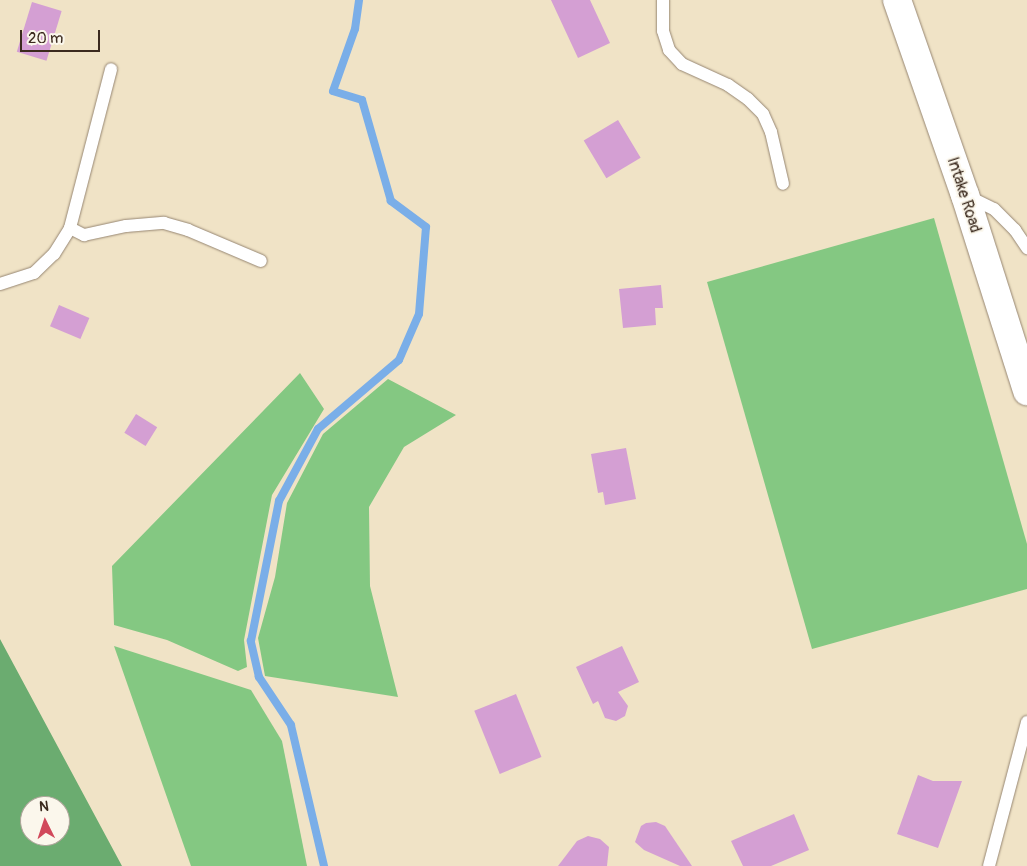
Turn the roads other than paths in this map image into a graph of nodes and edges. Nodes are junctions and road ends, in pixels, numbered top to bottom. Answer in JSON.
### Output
{"nodes":[{"id":1,"x":663,"y":0,"type":"edge"},
{"id":2,"x":897,"y":0,"type":"edge"},
{"id":3,"x":111,"y":69,"type":"dead end"},
{"id":4,"x":783,"y":184,"type":"dead end"},
{"id":5,"x":965,"y":195,"type":"junction"},
{"id":6,"x":70,"y":228,"type":"junction"},
{"id":7,"x":1027,"y":248,"type":"edge"},
{"id":8,"x":260,"y":261,"type":"dead end"},
{"id":9,"x":0,"y":284,"type":"edge"},
{"id":10,"x":1027,"y":391,"type":"edge"},
{"id":11,"x":1027,"y":722,"type":"edge"},
{"id":12,"x":989,"y":866,"type":"edge"}],
"edges":[{"from":1,"to":4,"type":"lane"},
{"from":2,"to":5,"type":"street","name":"Intake Road"},
{"from":3,"to":6,"type":"lane"},
{"from":5,"to":7,"type":"lane"},
{"from":5,"to":10,"type":"street","name":"Intake Road"},
{"from":6,"to":8,"type":"lane"},
{"from":6,"to":9,"type":"lane"},
{"from":11,"to":12,"type":"lane"}]}
